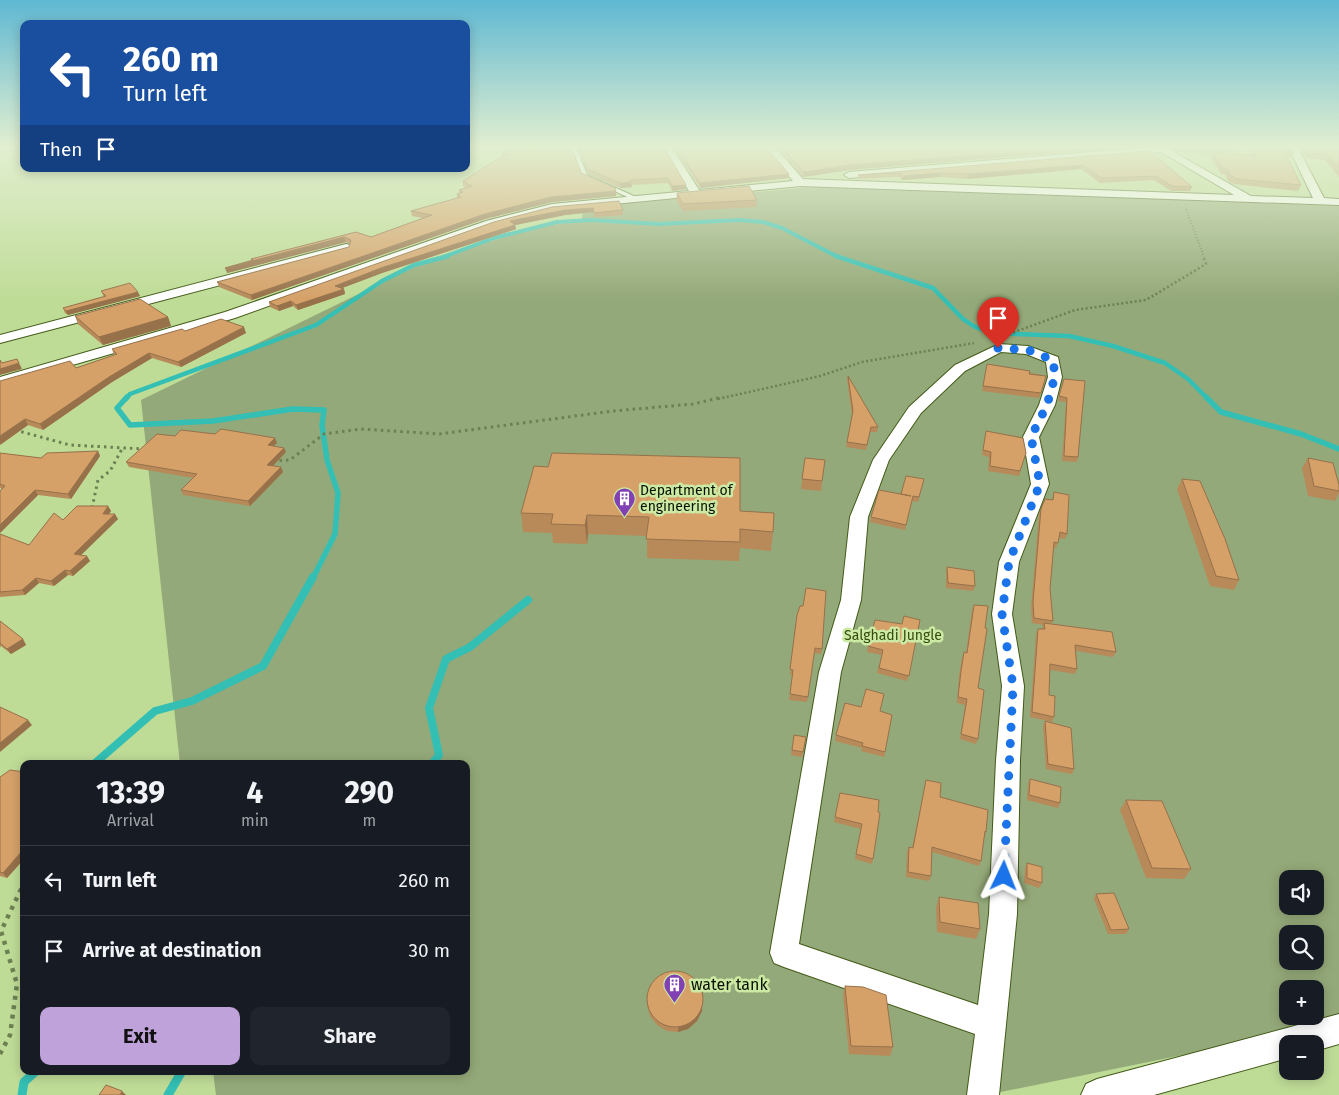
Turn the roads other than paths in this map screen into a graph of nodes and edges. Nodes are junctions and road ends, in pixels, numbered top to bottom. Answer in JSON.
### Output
{"nodes":[{"id":1,"x":645,"y":197,"type":"edge"},
{"id":2,"x":1160,"y":197,"type":"edge"},
{"id":3,"x":1318,"y":197,"type":"edge"},
{"id":4,"x":634,"y":198,"type":"joint"},
{"id":5,"x":1248,"y":198,"type":"joint"},
{"id":6,"x":1320,"y":201,"type":"junction"},
{"id":7,"x":1339,"y":202,"type":"edge"},
{"id":8,"x":346,"y":248,"type":"edge"},
{"id":9,"x":0,"y":338,"type":"edge"},
{"id":10,"x":0,"y":382,"type":"edge"},
{"id":11,"x":990,"y":1024,"type":"junction"},
{"id":12,"x":1339,"y":1029,"type":"edge"},
{"id":13,"x":983,"y":1095,"type":"edge"},
{"id":14,"x":1097,"y":1095,"type":"edge"}],
"edges":[{"from":1,"to":4,"type":"street"},
{"from":2,"to":5,"type":"street"},
{"from":3,"to":6,"type":"street"},
{"from":4,"to":10,"type":"street"},
{"from":5,"to":6,"type":"street"},
{"from":6,"to":7,"type":"street"},
{"from":8,"to":9,"type":"street"},
{"from":11,"to":11,"type":"street"},
{"from":11,"to":13,"type":"street"},
{"from":12,"to":14,"type":"street"}]}
